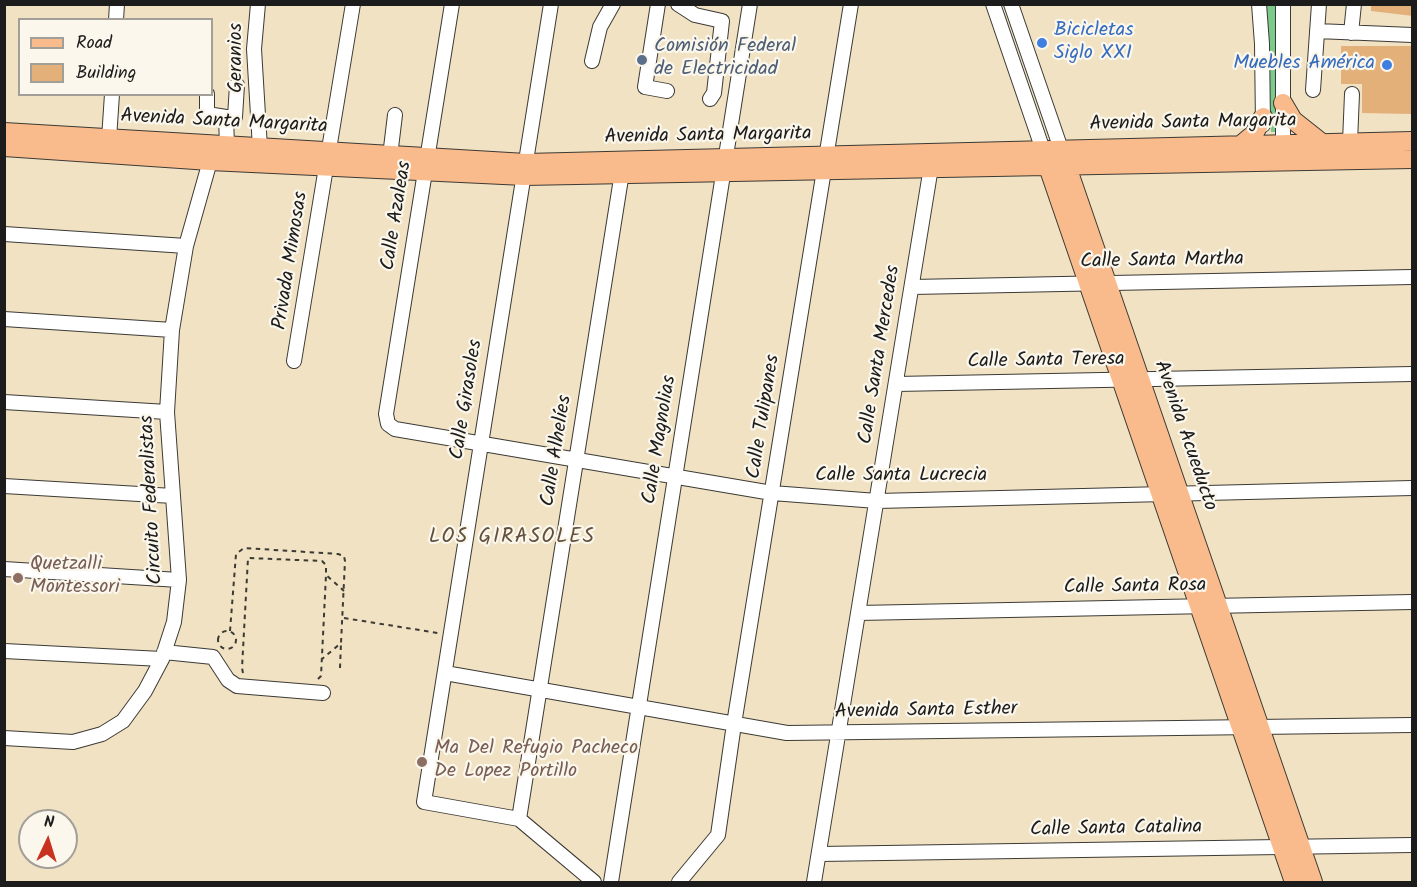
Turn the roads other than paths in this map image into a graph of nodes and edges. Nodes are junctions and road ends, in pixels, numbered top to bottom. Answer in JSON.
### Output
{"nodes":[{"id":1,"x":258,"y":4,"type":"edge"},
{"id":2,"x":353,"y":4,"type":"edge"},
{"id":3,"x":452,"y":4,"type":"edge"},
{"id":4,"x":551,"y":4,"type":"edge"},
{"id":5,"x":613,"y":4,"type":"edge"},
{"id":6,"x":658,"y":4,"type":"edge"},
{"id":7,"x":678,"y":4,"type":"edge"},
{"id":8,"x":750,"y":4,"type":"edge"},
{"id":9,"x":851,"y":4,"type":"edge"},
{"id":10,"x":993,"y":4,"type":"edge"},
{"id":11,"x":1011,"y":4,"type":"edge"},
{"id":12,"x":1260,"y":4,"type":"edge"},
{"id":13,"x":1283,"y":4,"type":"edge"},
{"id":14,"x":1319,"y":4,"type":"edge"},
{"id":15,"x":1354,"y":4,"type":"edge"},
{"id":16,"x":1317,"y":31,"type":"junction"},
{"id":17,"x":1351,"y":33,"type":"junction"},
{"id":18,"x":1413,"y":35,"type":"edge"},
{"id":19,"x":592,"y":61,"type":"dead end"},
{"id":20,"x":237,"y":85,"type":"dead end"},
{"id":21,"x":1313,"y":90,"type":"dead end"},
{"id":22,"x":666,"y":91,"type":"dead end"},
{"id":23,"x":1352,"y":94,"type":"dead end"},
{"id":24,"x":112,"y":96,"type":"edge"},
{"id":25,"x":207,"y":96,"type":"edge"},
{"id":26,"x":710,"y":99,"type":"dead end"},
{"id":27,"x":1283,"y":103,"type":"junction"},
{"id":28,"x":395,"y":115,"type":"dead end"},
{"id":29,"x":226,"y":117,"type":"junction"},
{"id":30,"x":1263,"y":117,"type":"junction"},
{"id":31,"x":4,"y":132,"type":"edge"},
{"id":32,"x":109,"y":139,"type":"junction"},
{"id":33,"x":1413,"y":141,"type":"edge"},
{"id":34,"x":1350,"y":142,"type":"junction"},
{"id":35,"x":1322,"y":143,"type":"junction"},
{"id":36,"x":1242,"y":144,"type":"junction"},
{"id":37,"x":4,"y":147,"type":"edge"},
{"id":38,"x":260,"y":148,"type":"junction"},
{"id":39,"x":217,"y":151,"type":"junction"},
{"id":40,"x":1263,"y":153,"type":"junction"},
{"id":41,"x":1283,"y":153,"type":"junction"},
{"id":42,"x":390,"y":156,"type":"junction"},
{"id":43,"x":1045,"y":158,"type":"junction"},
{"id":44,"x":1064,"y":158,"type":"junction"},
{"id":45,"x":328,"y":159,"type":"junction"},
{"id":46,"x":1413,"y":159,"type":"edge"},
{"id":47,"x":932,"y":161,"type":"junction"},
{"id":48,"x":426,"y":164,"type":"junction"},
{"id":49,"x":825,"y":164,"type":"junction"},
{"id":50,"x":724,"y":166,"type":"junction"},
{"id":51,"x":622,"y":168,"type":"junction"},
{"id":52,"x":525,"y":170,"type":"junction"},
{"id":53,"x":4,"y":234,"type":"edge"},
{"id":54,"x":186,"y":246,"type":"junction"},
{"id":55,"x":1413,"y":277,"type":"edge"},
{"id":56,"x":1088,"y":283,"type":"junction"},
{"id":57,"x":1107,"y":283,"type":"junction"},
{"id":58,"x":912,"y":287,"type":"junction"},
{"id":59,"x":4,"y":319,"type":"edge"},
{"id":60,"x":172,"y":330,"type":"junction"},
{"id":61,"x":294,"y":361,"type":"dead end"},
{"id":62,"x":1413,"y":374,"type":"edge"},
{"id":63,"x":1140,"y":379,"type":"junction"},
{"id":64,"x":1121,"y":380,"type":"junction"},
{"id":65,"x":896,"y":384,"type":"junction"},
{"id":66,"x":4,"y":402,"type":"edge"},
{"id":67,"x":167,"y":412,"type":"junction"},
{"id":68,"x":395,"y":429,"type":"joint"},
{"id":69,"x":481,"y":444,"type":"junction"},
{"id":70,"x":577,"y":460,"type":"junction"},
{"id":71,"x":675,"y":477,"type":"junction"},
{"id":72,"x":4,"y":486,"type":"edge"},
{"id":73,"x":1413,"y":488,"type":"edge"},
{"id":74,"x":1179,"y":492,"type":"junction"},
{"id":75,"x":772,"y":493,"type":"junction"},
{"id":76,"x":1160,"y":493,"type":"junction"},
{"id":77,"x":173,"y":496,"type":"junction"},
{"id":78,"x":877,"y":501,"type":"junction"},
{"id":79,"x":4,"y":569,"type":"edge"},
{"id":80,"x":179,"y":580,"type":"junction"},
{"id":81,"x":1413,"y":602,"type":"edge"},
{"id":82,"x":1199,"y":606,"type":"junction"},
{"id":83,"x":1218,"y":606,"type":"junction"},
{"id":84,"x":858,"y":613,"type":"junction"},
{"id":85,"x":4,"y":651,"type":"edge"},
{"id":86,"x":163,"y":656,"type":"junction"},
{"id":87,"x":445,"y":673,"type":"junction"},
{"id":88,"x":541,"y":691,"type":"junction"},
{"id":89,"x":323,"y":693,"type":"dead end"},
{"id":90,"x":638,"y":707,"type":"junction"},
{"id":91,"x":734,"y":724,"type":"junction"},
{"id":92,"x":1413,"y":725,"type":"edge"},
{"id":93,"x":1240,"y":727,"type":"junction"},
{"id":94,"x":1260,"y":727,"type":"junction"},
{"id":95,"x":838,"y":733,"type":"junction"},
{"id":96,"x":4,"y":738,"type":"edge"},
{"id":97,"x":519,"y":819,"type":"junction"},
{"id":98,"x":1413,"y":845,"type":"edge"},
{"id":99,"x":1281,"y":847,"type":"junction"},
{"id":100,"x":1301,"y":847,"type":"junction"},
{"id":101,"x":819,"y":854,"type":"junction"},
{"id":102,"x":594,"y":882,"type":"edge"},
{"id":103,"x":610,"y":882,"type":"edge"},
{"id":104,"x":679,"y":882,"type":"edge"},
{"id":105,"x":814,"y":882,"type":"edge"},
{"id":106,"x":1293,"y":882,"type":"edge"},
{"id":107,"x":1313,"y":882,"type":"edge"}],
"edges":[{"from":1,"to":38,"type":"street","name":"Geranios"},
{"from":2,"to":45,"type":"street","name":"Privada Mimosas"},
{"from":3,"to":48,"type":"street","name":"Calle Azaleas"},
{"from":4,"to":52,"type":"street","name":"Calle Girasoles"},
{"from":5,"to":19,"type":"street"},
{"from":6,"to":22,"type":"street"},
{"from":7,"to":26,"type":"street"},
{"from":8,"to":50,"type":"street","name":"Calle Magnolias"},
{"from":9,"to":49,"type":"street","name":"Calle Tulipanes"},
{"from":10,"to":43,"type":"street","name":"Avenida Acueducto"},
{"from":11,"to":44,"type":"street","name":"Avenida Acueducto"},
{"from":12,"to":30,"type":"street"},
{"from":13,"to":27,"type":"street"},
{"from":14,"to":16,"type":"street"},
{"from":15,"to":17,"type":"street"},
{"from":16,"to":17,"type":"street"},
{"from":16,"to":21,"type":"street"},
{"from":17,"to":18,"type":"street"},
{"from":20,"to":29,"type":"street"},
{"from":23,"to":34,"type":"street"},
{"from":24,"to":32,"type":"street"},
{"from":25,"to":29,"type":"street"},
{"from":27,"to":35,"type":"main road"},
{"from":27,"to":41,"type":"street"},
{"from":28,"to":42,"type":"street"},
{"from":29,"to":39,"type":"street","name":"Circuito Federalistas"},
{"from":30,"to":36,"type":"main road"},
{"from":30,"to":40,"type":"street"},
{"from":31,"to":32,"type":"main road","name":"Avenida Santa Margarita"},
{"from":32,"to":39,"type":"main road","name":"Avenida Santa Margarita"},
{"from":33,"to":34,"type":"main road","name":"Avenida Santa Margarita"},
{"from":34,"to":35,"type":"main road","name":"Avenida Santa Margarita"},
{"from":35,"to":41,"type":"main road","name":"Avenida Santa Margarita"},
{"from":36,"to":40,"type":"main road","name":"Avenida Santa Margarita"},
{"from":36,"to":44,"type":"main road","name":"Avenida Santa Margarita"},
{"from":37,"to":39,"type":"main road","name":"Avenida Santa Margarita"},
{"from":38,"to":39,"type":"main road","name":"Avenida Santa Margarita"},
{"from":38,"to":45,"type":"main road","name":"Avenida Santa Margarita"},
{"from":39,"to":45,"type":"main road","name":"Avenida Santa Margarita"},
{"from":39,"to":54,"type":"street","name":"Circuito Federalistas"},
{"from":40,"to":41,"type":"main road","name":"Avenida Santa Margarita"},
{"from":40,"to":44,"type":"main road","name":"Avenida Santa Margarita"},
{"from":41,"to":46,"type":"main road","name":"Avenida Santa Margarita"},
{"from":42,"to":45,"type":"main road","name":"Avenida Santa Margarita"},
{"from":42,"to":48,"type":"main road","name":"Avenida Santa Margarita"},
{"from":43,"to":44,"type":"main road","name":"Avenida Santa Margarita"},
{"from":43,"to":47,"type":"main road","name":"Avenida Santa Margarita"},
{"from":43,"to":56,"type":"main road","name":"Avenida Acueducto"},
{"from":44,"to":57,"type":"main road","name":"Avenida Acueducto"},
{"from":45,"to":48,"type":"main road","name":"Avenida Santa Margarita"},
{"from":45,"to":61,"type":"street","name":"Privada Mimosas"},
{"from":47,"to":49,"type":"main road","name":"Avenida Santa Margarita"},
{"from":47,"to":58,"type":"street","name":"Calle Santa Mercedes"},
{"from":48,"to":52,"type":"main road","name":"Avenida Santa Margarita"},
{"from":48,"to":68,"type":"street","name":"Calle Azaleas"},
{"from":49,"to":50,"type":"main road","name":"Avenida Santa Margarita"},
{"from":49,"to":75,"type":"street","name":"Calle Tulipanes"},
{"from":50,"to":51,"type":"main road","name":"Avenida Santa Margarita"},
{"from":50,"to":71,"type":"street","name":"Calle Magnolias"},
{"from":51,"to":52,"type":"main road","name":"Avenida Santa Margarita"},
{"from":51,"to":70,"type":"street","name":"Calle Alhelíes"},
{"from":52,"to":69,"type":"street","name":"Calle Girasoles"},
{"from":53,"to":54,"type":"street"},
{"from":54,"to":60,"type":"street","name":"Circuito Federalistas"},
{"from":55,"to":57,"type":"street","name":"Calle Santa Martha"},
{"from":56,"to":57,"type":"street","name":"Calle Santa Martha"},
{"from":56,"to":58,"type":"street","name":"Calle Santa Martha"},
{"from":56,"to":64,"type":"main road","name":"Avenida Acueducto"},
{"from":57,"to":63,"type":"main road","name":"Avenida Acueducto"},
{"from":58,"to":65,"type":"street","name":"Calle Santa Mercedes"},
{"from":59,"to":60,"type":"street"},
{"from":60,"to":67,"type":"street","name":"Circuito Federalistas"},
{"from":62,"to":63,"type":"street","name":"Calle Santa Teresa"},
{"from":63,"to":64,"type":"street","name":"Calle Santa Teresa"},
{"from":63,"to":74,"type":"main road","name":"Avenida Acueducto"},
{"from":64,"to":65,"type":"street","name":"Calle Santa Teresa"},
{"from":64,"to":76,"type":"main road","name":"Avenida Acueducto"},
{"from":65,"to":78,"type":"street","name":"Calle Santa Mercedes"},
{"from":66,"to":67,"type":"street"},
{"from":67,"to":77,"type":"street","name":"Circuito Federalistas"},
{"from":68,"to":69,"type":"street","name":"Calle Santa Lucrecia"},
{"from":69,"to":70,"type":"street","name":"Calle Santa Lucrecia"},
{"from":69,"to":87,"type":"street","name":"Calle Girasoles"},
{"from":70,"to":71,"type":"street","name":"Calle Santa Lucrecia"},
{"from":70,"to":88,"type":"street","name":"Calle Alhelíes"},
{"from":71,"to":75,"type":"street","name":"Calle Santa Lucrecia"},
{"from":71,"to":90,"type":"street","name":"Calle Magnolias"},
{"from":72,"to":77,"type":"street"},
{"from":73,"to":74,"type":"street","name":"Calle Santa Lucrecia"},
{"from":74,"to":76,"type":"street","name":"Calle Santa Lucrecia"},
{"from":74,"to":83,"type":"main road","name":"Avenida Acueducto"},
{"from":75,"to":78,"type":"street","name":"Calle Santa Lucrecia"},
{"from":75,"to":91,"type":"street","name":"Calle Tulipanes"},
{"from":76,"to":78,"type":"street","name":"Calle Santa Lucrecia"},
{"from":76,"to":82,"type":"main road","name":"Avenida Acueducto"},
{"from":77,"to":80,"type":"street","name":"Circuito Federalistas"},
{"from":78,"to":84,"type":"street","name":"Calle Santa Mercedes"},
{"from":79,"to":80,"type":"street"},
{"from":80,"to":86,"type":"street","name":"Circuito Federalistas"},
{"from":81,"to":83,"type":"street","name":"Calle Santa Rosa"},
{"from":82,"to":83,"type":"street","name":"Calle Santa Rosa"},
{"from":82,"to":84,"type":"street","name":"Calle Santa Rosa"},
{"from":82,"to":93,"type":"main road","name":"Avenida Acueducto"},
{"from":83,"to":94,"type":"main road","name":"Avenida Acueducto"},
{"from":84,"to":95,"type":"street","name":"Calle Santa Mercedes"},
{"from":85,"to":86,"type":"street"},
{"from":86,"to":89,"type":"street"},
{"from":86,"to":96,"type":"street","name":"Circuito Federalistas"},
{"from":87,"to":88,"type":"street","name":"Avenida Santa Esther"},
{"from":87,"to":97,"type":"street","name":"Calle Girasoles"},
{"from":88,"to":90,"type":"street","name":"Avenida Santa Esther"},
{"from":88,"to":97,"type":"street","name":"Calle Alhelíes"},
{"from":90,"to":91,"type":"street","name":"Avenida Santa Esther"},
{"from":90,"to":103,"type":"street","name":"Calle Magnolias"},
{"from":91,"to":95,"type":"street","name":"Avenida Santa Esther"},
{"from":91,"to":104,"type":"street","name":"Calle Tulipanes"},
{"from":92,"to":94,"type":"street","name":"Avenida Santa Esther"},
{"from":93,"to":94,"type":"street","name":"Avenida Santa Esther"},
{"from":93,"to":95,"type":"street","name":"Avenida Santa Esther"},
{"from":93,"to":99,"type":"main road","name":"Avenida Acueducto"},
{"from":94,"to":100,"type":"main road","name":"Avenida Acueducto"},
{"from":95,"to":101,"type":"street","name":"Calle Santa Mercedes"},
{"from":97,"to":102,"type":"street"},
{"from":98,"to":100,"type":"street","name":"Calle Santa Catalina"},
{"from":99,"to":100,"type":"street","name":"Calle Santa Catalina"},
{"from":99,"to":101,"type":"street","name":"Calle Santa Catalina"},
{"from":99,"to":106,"type":"main road","name":"Avenida Acueducto"},
{"from":100,"to":107,"type":"main road","name":"Avenida Acueducto"},
{"from":101,"to":105,"type":"street","name":"Calle Santa Mercedes"}]}
